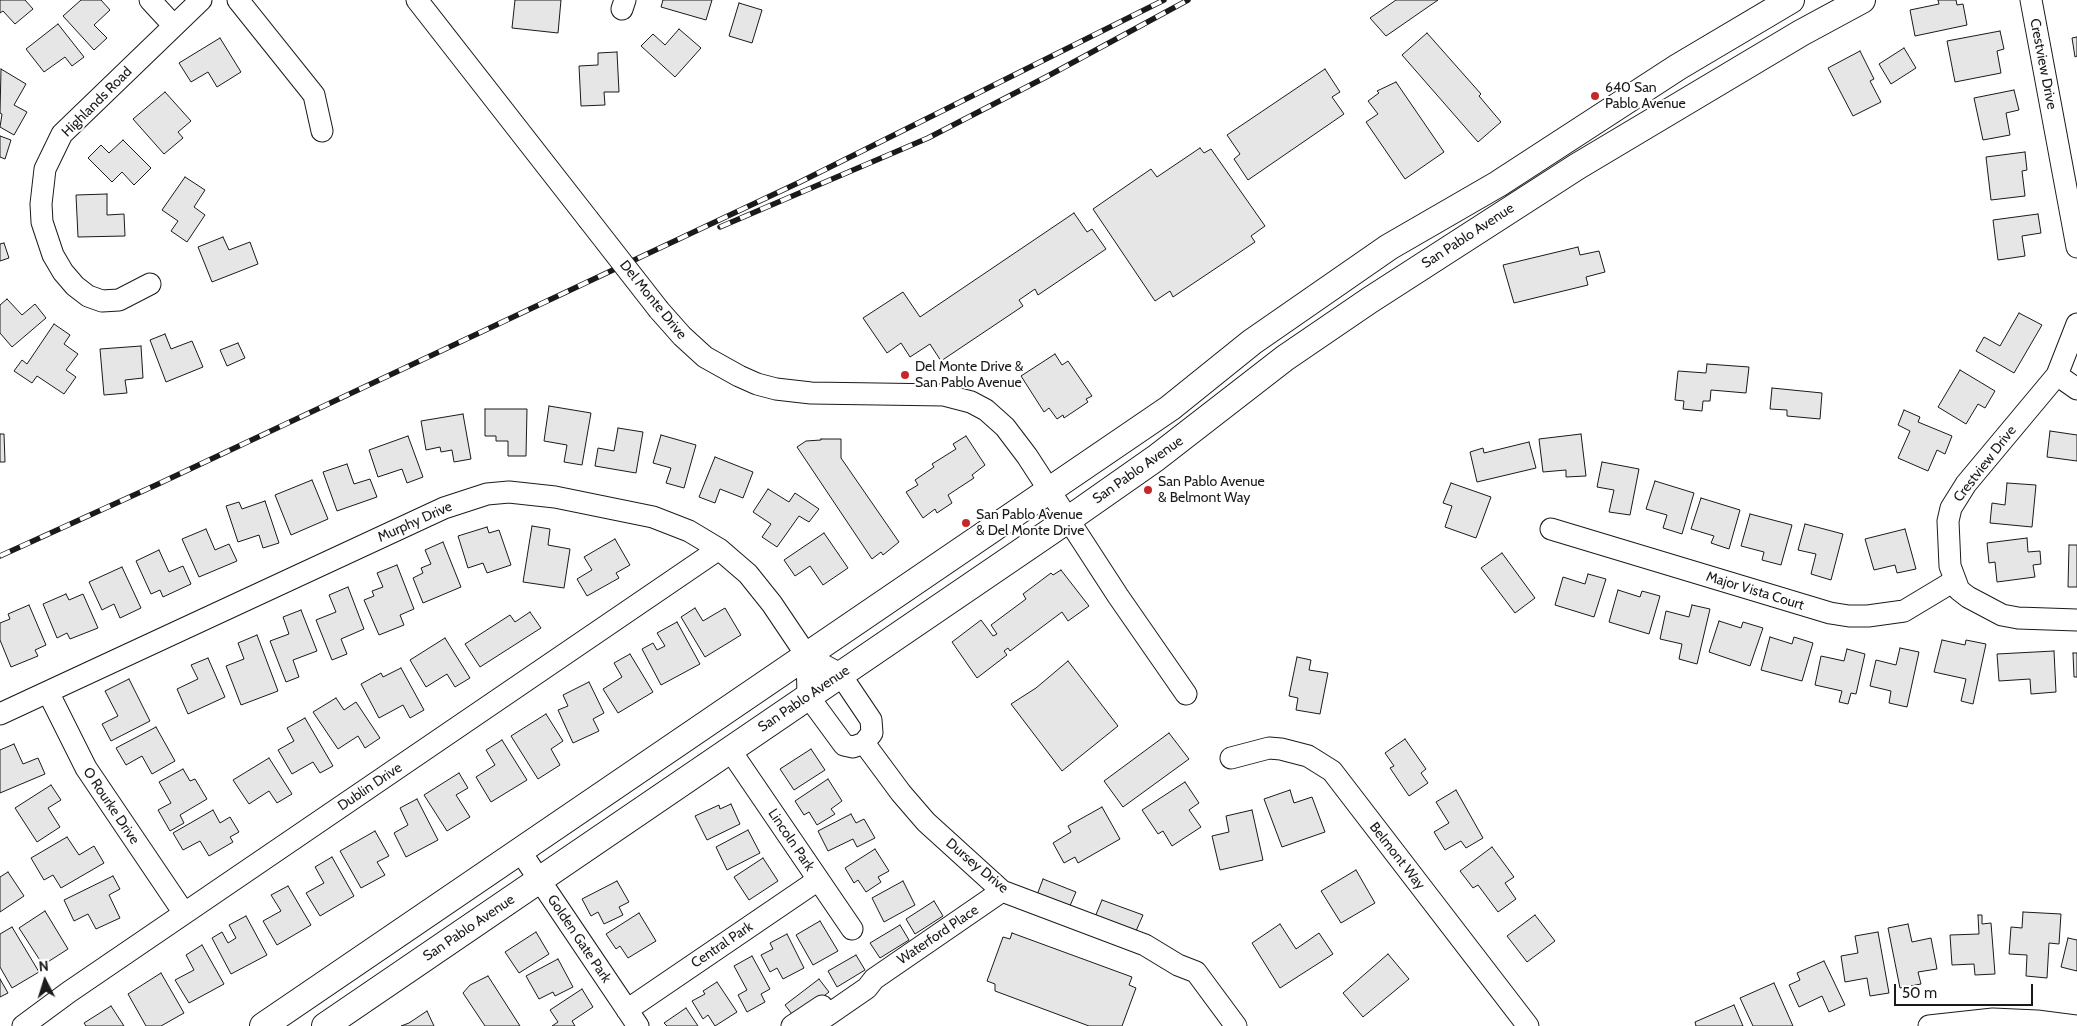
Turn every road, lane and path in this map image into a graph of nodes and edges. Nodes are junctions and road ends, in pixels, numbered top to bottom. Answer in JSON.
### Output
{"nodes":[{"id":1,"x":150,"y":0,"type":"edge"},
{"id":2,"x":201,"y":0,"type":"edge"},
{"id":3,"x":238,"y":0,"type":"edge"},
{"id":4,"x":418,"y":0,"type":"edge"},
{"id":5,"x":1791,"y":0,"type":"edge"},
{"id":6,"x":1862,"y":0,"type":"edge"},
{"id":7,"x":2031,"y":0,"type":"edge"},
{"id":8,"x":174,"y":26,"type":"junction"},
{"id":9,"x":322,"y":130,"type":"dead end"},
{"id":10,"x":2077,"y":246,"type":"edge"},
{"id":11,"x":150,"y":284,"type":"dead end"},
{"id":12,"x":2077,"y":324,"type":"edge"},
{"id":13,"x":2057,"y":375,"type":"junction"},
{"id":14,"x":2077,"y":389,"type":"edge"},
{"id":15,"x":1049,"y":490,"type":"junction"},
{"id":16,"x":1069,"y":519,"type":"junction"},
{"id":17,"x":1552,"y":529,"type":"dead end"},
{"id":18,"x":718,"y":549,"type":"junction"},
{"id":19,"x":1954,"y":581,"type":"junction"},
{"id":20,"x":2077,"y":620,"type":"edge"},
{"id":21,"x":807,"y":656,"type":"junction"},
{"id":22,"x":840,"y":674,"type":"junction"},
{"id":23,"x":48,"y":692,"type":"junction"},
{"id":24,"x":1186,"y":694,"type":"dead end"},
{"id":25,"x":808,"y":696,"type":"junction"},
{"id":26,"x":0,"y":714,"type":"edge"},
{"id":27,"x":864,"y":743,"type":"junction"},
{"id":28,"x":730,"y":750,"type":"junction"},
{"id":29,"x":1231,"y":758,"type":"dead end"},
{"id":30,"x":520,"y":851,"type":"junction"},
{"id":31,"x":539,"y":880,"type":"junction"},
{"id":32,"x":818,"y":880,"type":"junction"},
{"id":33,"x":1002,"y":891,"type":"junction"},
{"id":34,"x":184,"y":914,"type":"junction"},
{"id":35,"x":852,"y":929,"type":"dead end"},
{"id":36,"x":1178,"y":965,"type":"junction"},
{"id":37,"x":874,"y":979,"type":"junction"},
{"id":38,"x":632,"y":1018,"type":"edge"},
{"id":39,"x":23,"y":1026,"type":"edge"},
{"id":40,"x":263,"y":1026,"type":"edge"},
{"id":41,"x":325,"y":1026,"type":"edge"},
{"id":42,"x":792,"y":1026,"type":"edge"},
{"id":43,"x":812,"y":1026,"type":"edge"},
{"id":44,"x":1222,"y":1026,"type":"edge"},
{"id":45,"x":1236,"y":1026,"type":"edge"},
{"id":46,"x":1528,"y":1026,"type":"edge"},
{"id":47,"x":1929,"y":1026,"type":"edge"},
{"id":48,"x":2077,"y":1026,"type":"edge"}],
"edges":[{"from":1,"to":8,"type":"street"},
{"from":2,"to":8,"type":"street","name":"Highlands Road"},
{"from":3,"to":9,"type":"street"},
{"from":4,"to":15,"type":"street","name":"Del Monte Drive","bridge":true},
{"from":5,"to":15,"type":"main road","name":"San Pablo Avenue"},
{"from":6,"to":16,"type":"main road","name":"San Pablo Avenue"},
{"from":7,"to":10,"type":"street","name":"Crestview Drive"},
{"from":8,"to":11,"type":"street","name":"Highlands Road"},
{"from":12,"to":13,"type":"street","name":"Crestview Drive"},
{"from":13,"to":14,"type":"street"},
{"from":13,"to":19,"type":"street","name":"Crestview Drive"},
{"from":15,"to":16,"type":"street"},
{"from":15,"to":21,"type":"main road","name":"San Pablo Avenue"},
{"from":16,"to":22,"type":"main road","name":"San Pablo Avenue"},
{"from":16,"to":24,"type":"street"},
{"from":17,"to":19,"type":"street","name":"Major Vista Court"},
{"from":18,"to":21,"type":"street","name":"Murphy Drive"},
{"from":18,"to":23,"type":"street","name":"Murphy Drive"},
{"from":18,"to":34,"type":"street","name":"Dublin Drive"},
{"from":19,"to":20,"type":"street"},
{"from":21,"to":22,"type":"street"},
{"from":21,"to":25,"type":"street"},
{"from":21,"to":30,"type":"main road","name":"San Pablo Avenue"},
{"from":22,"to":25,"type":"main road","name":"San Pablo Avenue"},
{"from":22,"to":27,"type":"street"},
{"from":23,"to":26,"type":"street","name":"Murphy Drive"},
{"from":23,"to":34,"type":"street","name":"O Rourke Drive"},
{"from":25,"to":27,"type":"street"},
{"from":25,"to":28,"type":"main road","name":"San Pablo Avenue"},
{"from":27,"to":33,"type":"street","name":"Dursey Drive"},
{"from":28,"to":31,"type":"main road","name":"San Pablo Avenue"},
{"from":28,"to":32,"type":"street","name":"Lincoln Park"},
{"from":29,"to":46,"type":"street","name":"Belmont Way"},
{"from":30,"to":31,"type":"street","name":"Golden Gate Park"},
{"from":30,"to":40,"type":"main road","name":"San Pablo Avenue"},
{"from":31,"to":38,"type":"street","name":"Golden Gate Park"},
{"from":31,"to":41,"type":"main road","name":"San Pablo Avenue"},
{"from":32,"to":35,"type":"street","name":"Lincoln Park"},
{"from":32,"to":38,"type":"street","name":"Central Park"},
{"from":33,"to":36,"type":"street","name":"Dursey Drive"},
{"from":33,"to":37,"type":"street","name":"Waterford Place"},
{"from":34,"to":39,"type":"street","name":"Dublin Drive"},
{"from":36,"to":44,"type":"street","name":"Dursey Drive"},
{"from":36,"to":45,"type":"street","name":"Dursey Drive"},
{"from":37,"to":42,"type":"street","name":"Waterford Place"},
{"from":37,"to":43,"type":"street","name":"Waterford Place"},
{"from":47,"to":48,"type":"street"}]}
